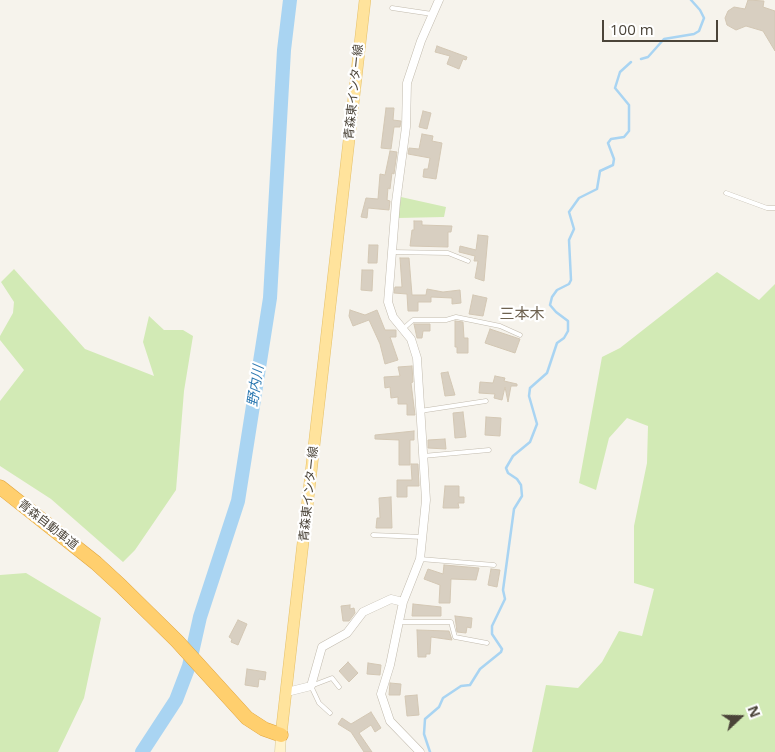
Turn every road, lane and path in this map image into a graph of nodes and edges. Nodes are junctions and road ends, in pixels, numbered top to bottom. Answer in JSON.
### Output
{"nodes":[{"id":1,"x":365,"y":0,"type":"edge"},
{"id":2,"x":439,"y":0,"type":"edge"},
{"id":3,"x":392,"y":8,"type":"dead end"},
{"id":4,"x":433,"y":14,"type":"junction"},
{"id":5,"x":726,"y":193,"type":"dead end"},
{"id":6,"x":775,"y":208,"type":"edge"},
{"id":7,"x":392,"y":252,"type":"junction"},
{"id":8,"x":468,"y":261,"type":"dead end"},
{"id":9,"x":404,"y":328,"type":"junction"},
{"id":10,"x":520,"y":335,"type":"dead end"},
{"id":11,"x":486,"y":401,"type":"dead end"},
{"id":12,"x":420,"y":411,"type":"junction"},
{"id":13,"x":489,"y":450,"type":"dead end"},
{"id":14,"x":423,"y":456,"type":"junction"},
{"id":15,"x":0,"y":487,"type":"edge"},
{"id":16,"x":373,"y":535,"type":"dead end"},
{"id":17,"x":422,"y":537,"type":"junction"},
{"id":18,"x":420,"y":559,"type":"junction"},
{"id":19,"x":494,"y":565,"type":"dead end"},
{"id":20,"x":403,"y":602,"type":"junction"},
{"id":21,"x":398,"y":622,"type":"junction"},
{"id":22,"x":487,"y":643,"type":"dead end"},
{"id":23,"x":311,"y":686,"type":"junction"},
{"id":24,"x":338,"y":687,"type":"dead end"},
{"id":25,"x":287,"y":692,"type":"junction"},
{"id":26,"x":330,"y":713,"type":"dead end"},
{"id":27,"x":281,"y":735,"type":"junction"},
{"id":28,"x":280,"y":752,"type":"edge"},
{"id":29,"x":420,"y":752,"type":"edge"}],
"edges":[{"from":1,"to":25,"type":"main road","name":"青森東インター線"},
{"from":2,"to":4,"type":"street"},
{"from":3,"to":4,"type":"lane"},
{"from":4,"to":7,"type":"street"},
{"from":5,"to":6,"type":"lane"},
{"from":7,"to":8,"type":"lane"},
{"from":7,"to":9,"type":"street"},
{"from":9,"to":10,"type":"lane"},
{"from":9,"to":12,"type":"street"},
{"from":11,"to":12,"type":"lane"},
{"from":12,"to":14,"type":"street"},
{"from":13,"to":14,"type":"lane"},
{"from":14,"to":17,"type":"street"},
{"from":15,"to":27,"type":"highway","name":"青森自動車道"},
{"from":16,"to":17,"type":"lane"},
{"from":17,"to":18,"type":"street"},
{"from":18,"to":19,"type":"lane"},
{"from":18,"to":20,"type":"street"},
{"from":20,"to":21,"type":"street"},
{"from":20,"to":23,"type":"street"},
{"from":21,"to":22,"type":"lane"},
{"from":21,"to":29,"type":"street"},
{"from":23,"to":24,"type":"lane"},
{"from":23,"to":25,"type":"street"},
{"from":23,"to":26,"type":"lane"},
{"from":25,"to":27,"type":"main road","name":"青森東インター線"},
{"from":27,"to":28,"type":"main road"}]}
